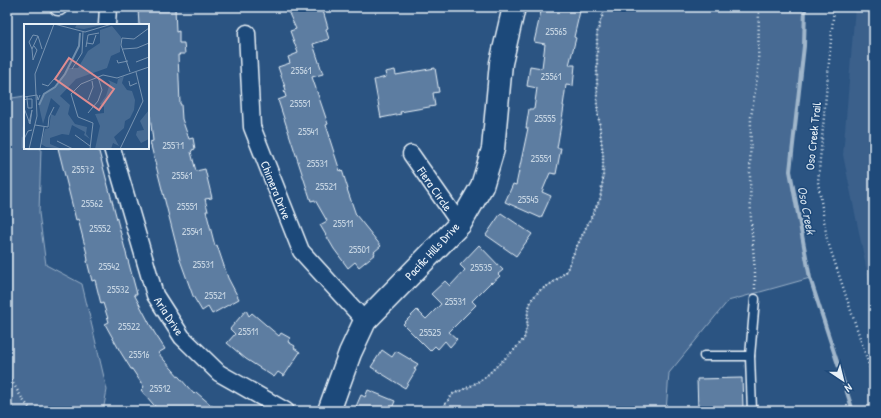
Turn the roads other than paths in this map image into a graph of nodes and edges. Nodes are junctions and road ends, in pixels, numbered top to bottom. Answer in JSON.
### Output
{"nodes":[{"id":1,"x":108,"y":7,"type":"edge"},
{"id":2,"x":514,"y":7,"type":"edge"},
{"id":3,"x":107,"y":24,"type":"edge"},
{"id":4,"x":247,"y":33,"type":"dead end"},
{"id":5,"x":112,"y":149,"type":"edge"},
{"id":6,"x":411,"y":154,"type":"dead end"},
{"id":7,"x":460,"y":224,"type":"junction"},
{"id":8,"x":755,"y":299,"type":"road end"},
{"id":9,"x":365,"y":321,"type":"junction"},
{"id":10,"x":704,"y":356,"type":"dead end"},
{"id":11,"x":750,"y":356,"type":"junction"},
{"id":12,"x":286,"y":411,"type":"edge"},
{"id":13,"x":329,"y":411,"type":"edge"},
{"id":14,"x":752,"y":411,"type":"edge"}],
"edges":[{"from":1,"to":3,"type":"street"},
{"from":2,"to":7,"type":"street","name":"Pacific Hills Drive"},
{"from":4,"to":9,"type":"street","name":"Chimera Drive"},
{"from":5,"to":12,"type":"street","name":"Aria Drive"},
{"from":6,"to":7,"type":"street","name":"Fiera Circle"},
{"from":7,"to":9,"type":"street","name":"Pacific Hills Drive"},
{"from":8,"to":11,"type":"lane"},
{"from":9,"to":13,"type":"street","name":"Pacific Hills Drive"},
{"from":10,"to":11,"type":"lane"},
{"from":11,"to":14,"type":"lane"}]}
